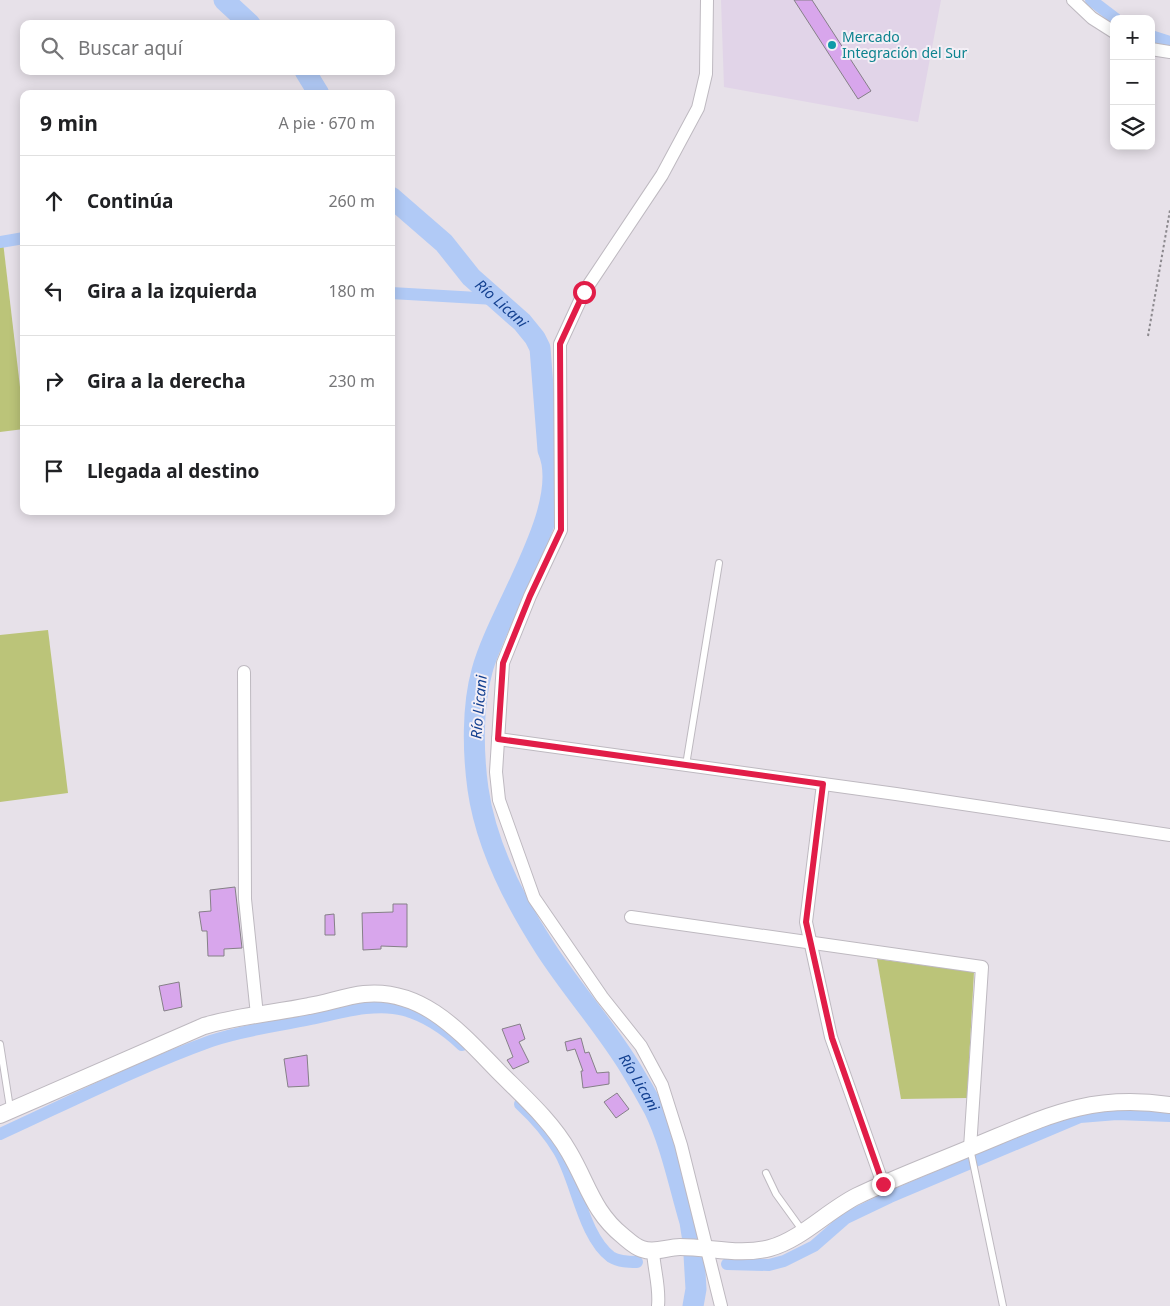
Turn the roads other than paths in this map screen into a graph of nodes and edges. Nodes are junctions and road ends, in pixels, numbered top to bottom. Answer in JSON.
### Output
{"nodes":[{"id":1,"x":707,"y":0,"type":"edge"},
{"id":2,"x":1073,"y":0,"type":"edge"},
{"id":3,"x":1110,"y":29,"type":"edge"},
{"id":4,"x":1155,"y":50,"type":"edge"},
{"id":5,"x":1170,"y":52,"type":"edge"},
{"id":6,"x":719,"y":563,"type":"dead end"},
{"id":7,"x":244,"y":672,"type":"dead end"},
{"id":8,"x":498,"y":739,"type":"junction"},
{"id":9,"x":686,"y":765,"type":"junction"},
{"id":10,"x":823,"y":784,"type":"junction"},
{"id":11,"x":1170,"y":835,"type":"edge"},
{"id":12,"x":631,"y":917,"type":"dead end"},
{"id":13,"x":811,"y":943,"type":"junction"},
{"id":14,"x":256,"y":1015,"type":"junction"},
{"id":15,"x":0,"y":1044,"type":"edge"},
{"id":16,"x":1170,"y":1105,"type":"edge"},
{"id":17,"x":5,"y":1112,"type":"edge"},
{"id":18,"x":970,"y":1148,"type":"junction"},
{"id":19,"x":766,"y":1173,"type":"dead end"},
{"id":20,"x":883,"y":1184,"type":"junction"},
{"id":21,"x":802,"y":1230,"type":"junction"},
{"id":22,"x":707,"y":1249,"type":"junction"},
{"id":23,"x":653,"y":1251,"type":"junction"},
{"id":24,"x":658,"y":1306,"type":"edge"},
{"id":25,"x":721,"y":1306,"type":"edge"},
{"id":26,"x":1003,"y":1306,"type":"edge"}],
"edges":[{"from":1,"to":8,"type":"street"},
{"from":2,"to":3,"type":"street"},
{"from":4,"to":5,"type":"street"},
{"from":6,"to":9,"type":"lane"},
{"from":7,"to":14,"type":"street"},
{"from":8,"to":9,"type":"street"},
{"from":8,"to":22,"type":"street"},
{"from":9,"to":10,"type":"street"},
{"from":10,"to":11,"type":"street"},
{"from":10,"to":13,"type":"street"},
{"from":12,"to":13,"type":"street"},
{"from":13,"to":18,"type":"street"},
{"from":13,"to":20,"type":"street"},
{"from":14,"to":17,"type":"street"},
{"from":14,"to":23,"type":"street"},
{"from":15,"to":17,"type":"lane"},
{"from":16,"to":18,"type":"street"},
{"from":18,"to":20,"type":"street"},
{"from":18,"to":26,"type":"lane"},
{"from":19,"to":21,"type":"lane"},
{"from":20,"to":21,"type":"street"},
{"from":21,"to":22,"type":"street"},
{"from":22,"to":23,"type":"street"},
{"from":22,"to":25,"type":"street"},
{"from":23,"to":24,"type":"street"}]}
